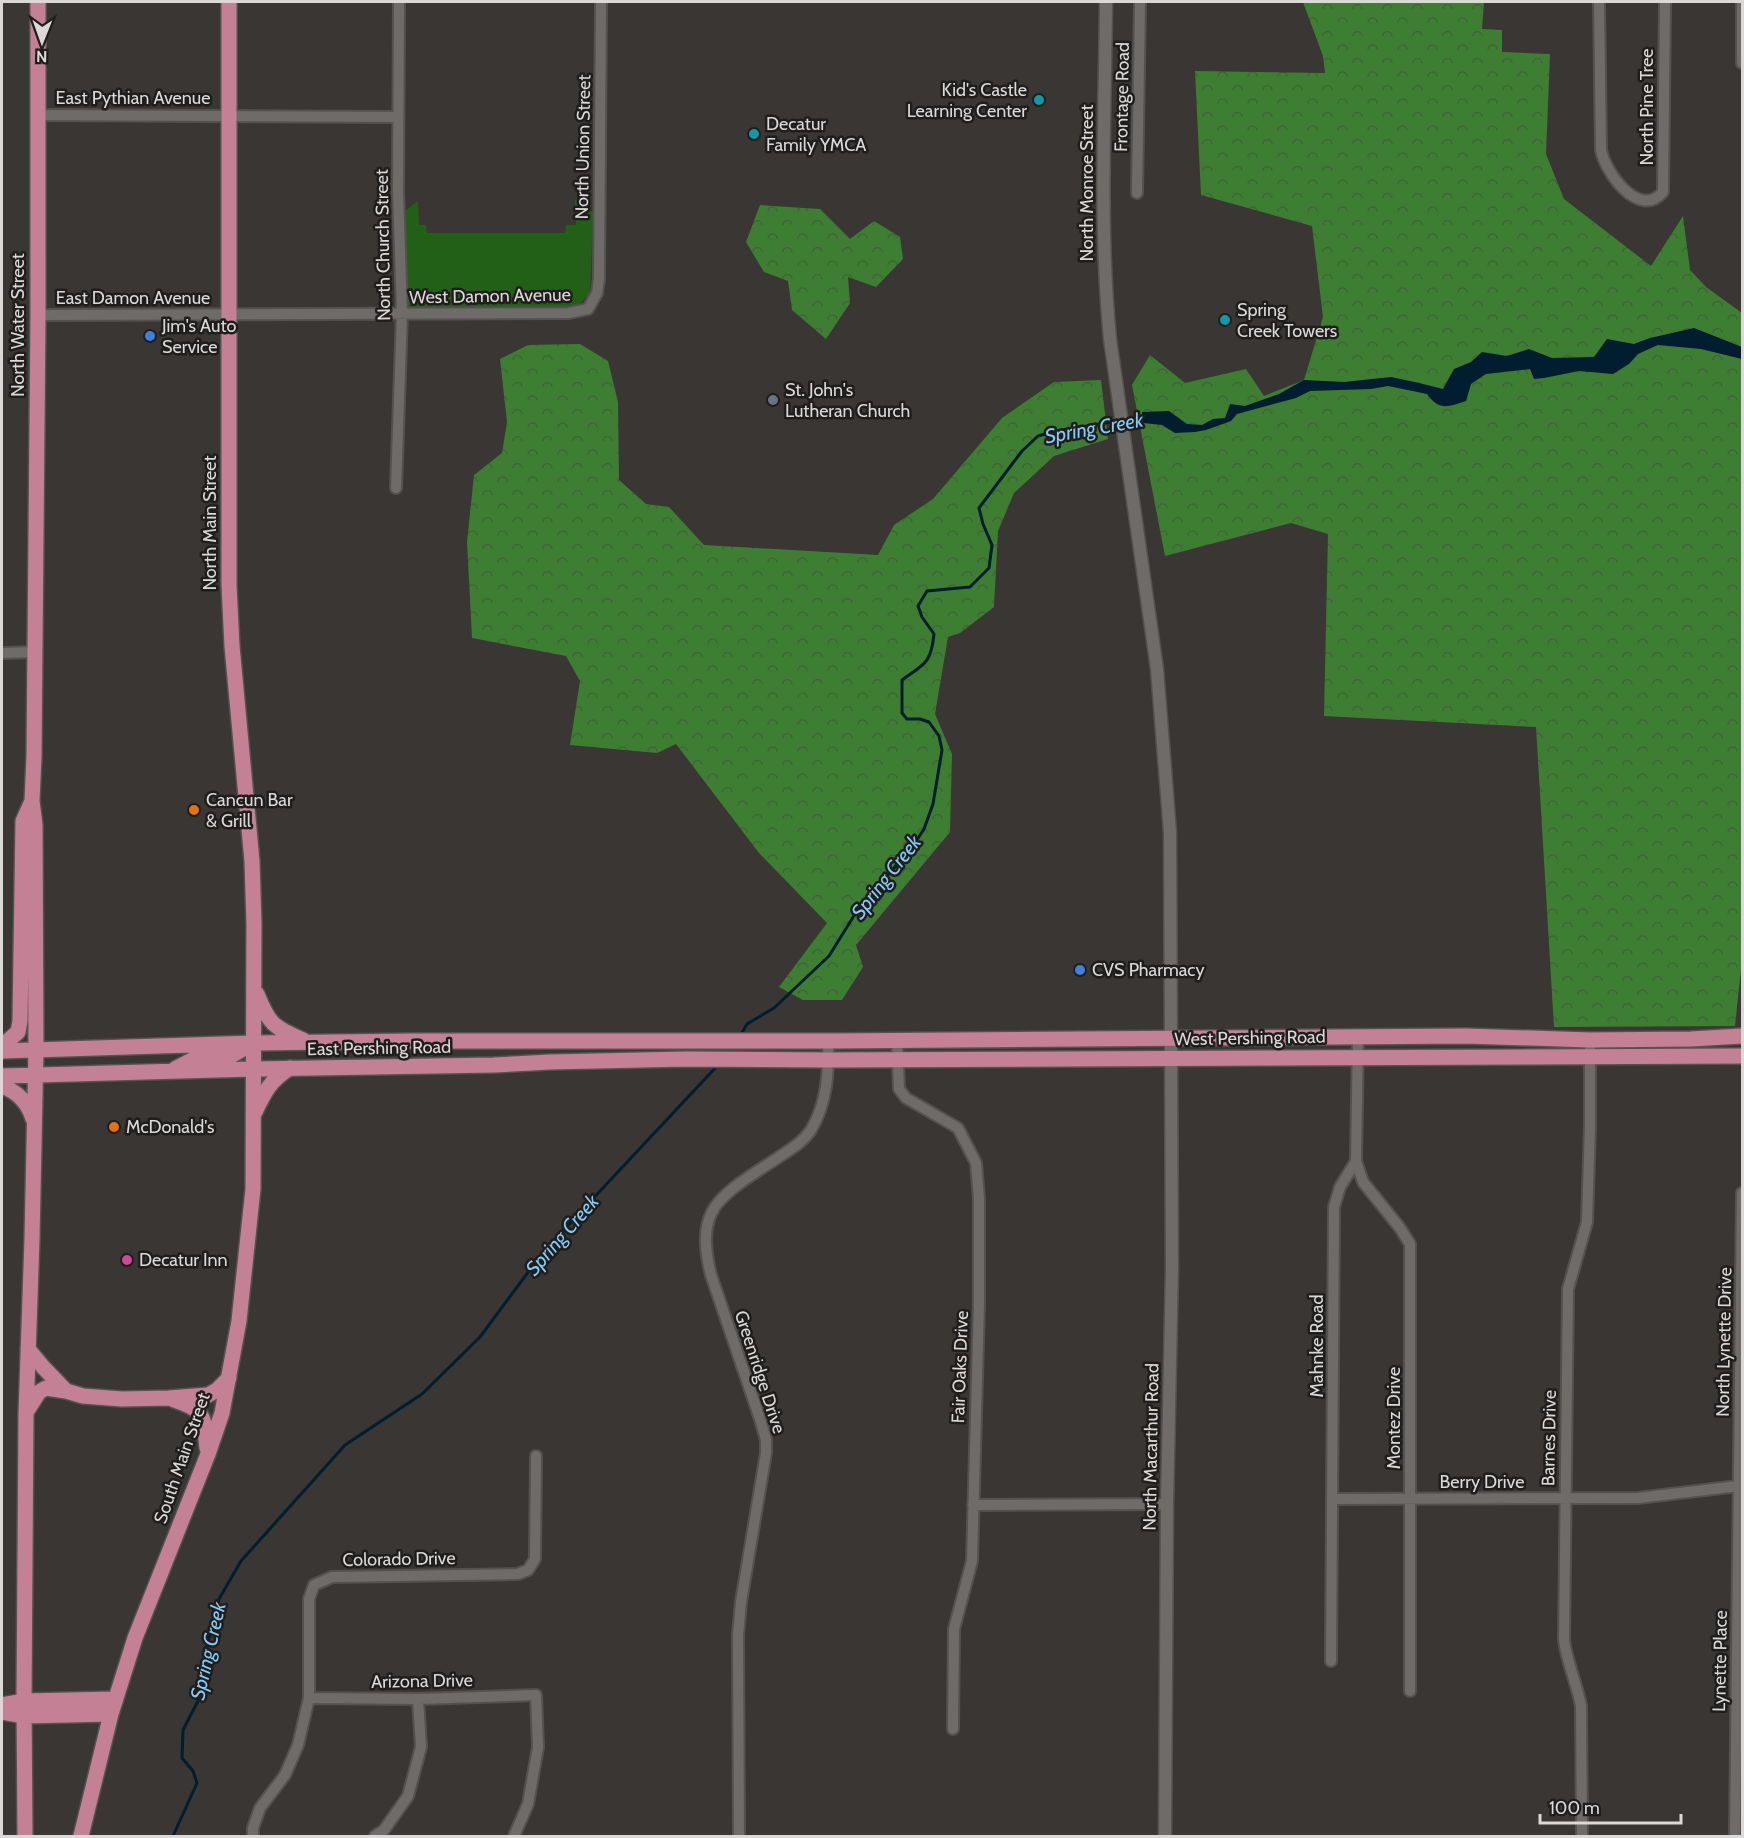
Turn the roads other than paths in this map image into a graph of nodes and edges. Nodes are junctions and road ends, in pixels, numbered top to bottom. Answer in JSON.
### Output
{"nodes":[{"id":1,"x":38,"y":2,"type":"edge"},
{"id":2,"x":229,"y":2,"type":"edge"},
{"id":3,"x":399,"y":2,"type":"edge"},
{"id":4,"x":602,"y":2,"type":"edge"},
{"id":5,"x":1106,"y":2,"type":"edge"},
{"id":6,"x":1140,"y":2,"type":"edge"},
{"id":7,"x":1599,"y":2,"type":"edge"},
{"id":8,"x":1665,"y":2,"type":"edge"},
{"id":9,"x":1742,"y":2,"type":"edge"},
{"id":10,"x":1743,"y":63,"type":"edge"},
{"id":11,"x":37,"y":115,"type":"junction"},
{"id":12,"x":230,"y":115,"type":"junction"},
{"id":13,"x":398,"y":117,"type":"junction"},
{"id":14,"x":1137,"y":193,"type":"dead end"},
{"id":15,"x":597,"y":293,"type":"joint"},
{"id":16,"x":229,"y":313,"type":"junction"},
{"id":17,"x":402,"y":313,"type":"junction"},
{"id":18,"x":38,"y":315,"type":"junction"},
{"id":19,"x":1125,"y":443,"type":"joint"},
{"id":20,"x":396,"y":488,"type":"dead end"},
{"id":21,"x":34,"y":652,"type":"junction"},
{"id":22,"x":2,"y":653,"type":"edge"},
{"id":23,"x":32,"y":801,"type":"junction"},
{"id":24,"x":254,"y":985,"type":"junction"},
{"id":25,"x":1743,"y":1036,"type":"edge"},
{"id":26,"x":1358,"y":1037,"type":"junction"},
{"id":27,"x":1545,"y":1037,"type":"junction"},
{"id":28,"x":1171,"y":1039,"type":"junction"},
{"id":29,"x":897,"y":1040,"type":"junction"},
{"id":30,"x":1590,"y":1040,"type":"junction"},
{"id":31,"x":828,"y":1041,"type":"junction"},
{"id":32,"x":253,"y":1043,"type":"junction"},
{"id":33,"x":308,"y":1043,"type":"junction"},
{"id":34,"x":2,"y":1046,"type":"edge"},
{"id":35,"x":36,"y":1050,"type":"junction"},
{"id":36,"x":2,"y":1051,"type":"edge"},
{"id":37,"x":1443,"y":1056,"type":"junction"},
{"id":38,"x":1591,"y":1056,"type":"junction"},
{"id":39,"x":1743,"y":1056,"type":"edge"},
{"id":40,"x":1357,"y":1057,"type":"junction"},
{"id":41,"x":1172,"y":1058,"type":"junction"},
{"id":42,"x":758,"y":1059,"type":"joint"},
{"id":43,"x":898,"y":1059,"type":"junction"},
{"id":44,"x":828,"y":1060,"type":"junction"},
{"id":45,"x":290,"y":1068,"type":"junction"},
{"id":46,"x":253,"y":1069,"type":"junction"},
{"id":47,"x":171,"y":1071,"type":"junction"},
{"id":48,"x":35,"y":1075,"type":"junction"},
{"id":49,"x":2,"y":1076,"type":"edge"},
{"id":50,"x":2,"y":1086,"type":"edge"},
{"id":51,"x":253,"y":1116,"type":"junction"},
{"id":52,"x":34,"y":1123,"type":"junction"},
{"id":53,"x":1356,"y":1161,"type":"junction"},
{"id":54,"x":1743,"y":1193,"type":"edge"},
{"id":55,"x":28,"y":1349,"type":"junction"},
{"id":56,"x":230,"y":1377,"type":"junction"},
{"id":57,"x":66,"y":1390,"type":"junction"},
{"id":58,"x":169,"y":1398,"type":"junction"},
{"id":59,"x":26,"y":1414,"type":"junction"},
{"id":60,"x":208,"y":1454,"type":"junction"},
{"id":61,"x":536,"y":1456,"type":"dead end"},
{"id":62,"x":1740,"y":1487,"type":"edge"},
{"id":63,"x":1333,"y":1499,"type":"junction"},
{"id":64,"x":1410,"y":1499,"type":"junction"},
{"id":65,"x":1565,"y":1499,"type":"junction"},
{"id":66,"x":973,"y":1504,"type":"junction"},
{"id":67,"x":1167,"y":1504,"type":"junction"},
{"id":68,"x":1331,"y":1661,"type":"dead end"},
{"id":69,"x":1410,"y":1691,"type":"dead end"},
{"id":70,"x":309,"y":1698,"type":"junction"},
{"id":71,"x":116,"y":1699,"type":"junction"},
{"id":72,"x":418,"y":1699,"type":"junction"},
{"id":73,"x":2,"y":1705,"type":"edge"},
{"id":74,"x":24,"y":1708,"type":"junction"},
{"id":75,"x":2,"y":1712,"type":"edge"},
{"id":76,"x":111,"y":1714,"type":"junction"},
{"id":77,"x":953,"y":1729,"type":"dead end"},
{"id":78,"x":25,"y":1836,"type":"edge"},
{"id":79,"x":81,"y":1836,"type":"edge"},
{"id":80,"x":252,"y":1836,"type":"edge"},
{"id":81,"x":375,"y":1836,"type":"edge"},
{"id":82,"x":514,"y":1836,"type":"edge"},
{"id":83,"x":739,"y":1836,"type":"edge"},
{"id":84,"x":1165,"y":1836,"type":"edge"},
{"id":85,"x":1582,"y":1836,"type":"edge"},
{"id":86,"x":1735,"y":1836,"type":"edge"}],
"edges":[{"from":1,"to":11,"type":"main road","name":"North Water Street"},
{"from":2,"to":12,"type":"main road","name":"North Main Street"},
{"from":3,"to":13,"type":"street","name":"North Church Street"},
{"from":4,"to":15,"type":"street","name":"North Union Street"},
{"from":5,"to":19,"type":"street","name":"North Monroe Street"},
{"from":6,"to":14,"type":"street","name":"Frontage Road"},
{"from":7,"to":8,"type":"street","name":"North Pine Tree"},
{"from":9,"to":10,"type":"street"},
{"from":11,"to":12,"type":"street","name":"East Pythian Avenue"},
{"from":11,"to":18,"type":"main road","name":"North Water Street"},
{"from":12,"to":13,"type":"street","name":"East Pythian Avenue"},
{"from":12,"to":16,"type":"main road","name":"North Main Street"},
{"from":13,"to":17,"type":"street","name":"North Church Street"},
{"from":15,"to":17,"type":"street","name":"West Damon Avenue"},
{"from":16,"to":17,"type":"street","name":"West Damon Avenue"},
{"from":16,"to":18,"type":"street","name":"East Damon Avenue"},
{"from":16,"to":24,"type":"main road","name":"North Main Street"},
{"from":17,"to":20,"type":"street","name":"North Church Street"},
{"from":18,"to":21,"type":"main road","name":"North Water Street"},
{"from":19,"to":28,"type":"street","name":"North Macarthur Road"},
{"from":21,"to":22,"type":"street"},
{"from":21,"to":23,"type":"main road","name":"North Water Street"},
{"from":23,"to":34,"type":"main road"},
{"from":23,"to":35,"type":"main road","name":"North Water Street"},
{"from":24,"to":32,"type":"main road","name":"North Main Street"},
{"from":24,"to":33,"type":"main road"},
{"from":25,"to":30,"type":"main road","name":"West Pershing Road"},
{"from":26,"to":27,"type":"main road","name":"West Pershing Road"},
{"from":26,"to":28,"type":"main road","name":"West Pershing Road"},
{"from":26,"to":40,"type":"street"},
{"from":27,"to":30,"type":"main road","name":"West Pershing Road"},
{"from":27,"to":37,"type":"main road"},
{"from":28,"to":29,"type":"main road","name":"West Pershing Road"},
{"from":28,"to":41,"type":"street","name":"North Macarthur Road"},
{"from":29,"to":31,"type":"main road","name":"West Pershing Road"},
{"from":29,"to":43,"type":"street","name":"Fair Oaks Drive"},
{"from":30,"to":38,"type":"street","name":"Barnes Drive"},
{"from":31,"to":33,"type":"main road","name":"West Pershing Road"},
{"from":31,"to":44,"type":"street","name":"Greenridge Drive"},
{"from":32,"to":33,"type":"main road","name":"West Pershing Road"},
{"from":32,"to":35,"type":"main road","name":"West Pershing Road"},
{"from":32,"to":46,"type":"main road","name":"South Main Street"},
{"from":32,"to":47,"type":"main road"},
{"from":35,"to":36,"type":"main road","name":"West Pershing Road"},
{"from":35,"to":48,"type":"main road","name":"North Water Street"},
{"from":37,"to":38,"type":"main road","name":"West Pershing Road"},
{"from":37,"to":40,"type":"main road","name":"West Pershing Road"},
{"from":38,"to":39,"type":"main road","name":"West Pershing Road"},
{"from":38,"to":65,"type":"street","name":"Barnes Drive"},
{"from":40,"to":41,"type":"main road","name":"West Pershing Road"},
{"from":40,"to":53,"type":"street"},
{"from":41,"to":43,"type":"main road","name":"West Pershing Road"},
{"from":41,"to":67,"type":"street","name":"North Macarthur Road"},
{"from":42,"to":44,"type":"main road","name":"West Pershing Road"},
{"from":42,"to":45,"type":"main road","name":"East Pershing Road"},
{"from":43,"to":44,"type":"main road","name":"West Pershing Road"},
{"from":43,"to":66,"type":"street","name":"Fair Oaks Drive"},
{"from":44,"to":83,"type":"street","name":"Greenridge Drive"},
{"from":45,"to":46,"type":"main road","name":"East Pershing Road"},
{"from":45,"to":51,"type":"main road"},
{"from":46,"to":47,"type":"main road","name":"East Pershing Road"},
{"from":46,"to":51,"type":"main road","name":"South Main Street"},
{"from":47,"to":48,"type":"main road","name":"East Pershing Road"},
{"from":48,"to":49,"type":"main road","name":"East Pershing Road"},
{"from":48,"to":52,"type":"main road","name":"North Water Street"},
{"from":50,"to":52,"type":"main road"},
{"from":51,"to":56,"type":"main road","name":"South Main Street"},
{"from":52,"to":55,"type":"main road","name":"North Water Street"},
{"from":53,"to":63,"type":"street","name":"Mahnke Road"},
{"from":53,"to":64,"type":"street","name":"Montez Drive"},
{"from":54,"to":62,"type":"street","name":"North Lynette Drive"},
{"from":55,"to":57,"type":"main road"},
{"from":55,"to":59,"type":"main road","name":"North Water Street"},
{"from":56,"to":58,"type":"main road"},
{"from":56,"to":60,"type":"main road","name":"South Main Street"},
{"from":57,"to":58,"type":"main road"},
{"from":57,"to":59,"type":"main road"},
{"from":58,"to":60,"type":"main road"},
{"from":59,"to":74,"type":"main road","name":"North Water Street"},
{"from":60,"to":71,"type":"main road","name":"South Main Street"},
{"from":61,"to":70,"type":"street","name":"Colorado Drive"},
{"from":62,"to":65,"type":"street","name":"Berry Drive"},
{"from":62,"to":86,"type":"street","name":"Lynette Place"},
{"from":63,"to":64,"type":"street","name":"Berry Drive"},
{"from":63,"to":68,"type":"street","name":"Mahnke Road"},
{"from":64,"to":65,"type":"street","name":"Berry Drive"},
{"from":64,"to":69,"type":"street","name":"Montez Drive"},
{"from":65,"to":85,"type":"street","name":"Barnes Drive"},
{"from":66,"to":67,"type":"street"},
{"from":66,"to":77,"type":"street","name":"Fair Oaks Drive"},
{"from":67,"to":84,"type":"street","name":"North Macarthur Road"},
{"from":70,"to":72,"type":"street","name":"Arizona Drive"},
{"from":70,"to":80,"type":"street","name":"Colorado Drive"},
{"from":71,"to":74,"type":"main road"},
{"from":71,"to":76,"type":"main road","name":"South Main Street"},
{"from":72,"to":81,"type":"street"},
{"from":72,"to":82,"type":"street","name":"Arizona Drive"},
{"from":73,"to":74,"type":"main road"},
{"from":74,"to":75,"type":"main road"},
{"from":74,"to":76,"type":"main road"},
{"from":74,"to":78,"type":"main road","name":"North Water Street"},
{"from":76,"to":79,"type":"main road","name":"South Main Street"}]}
